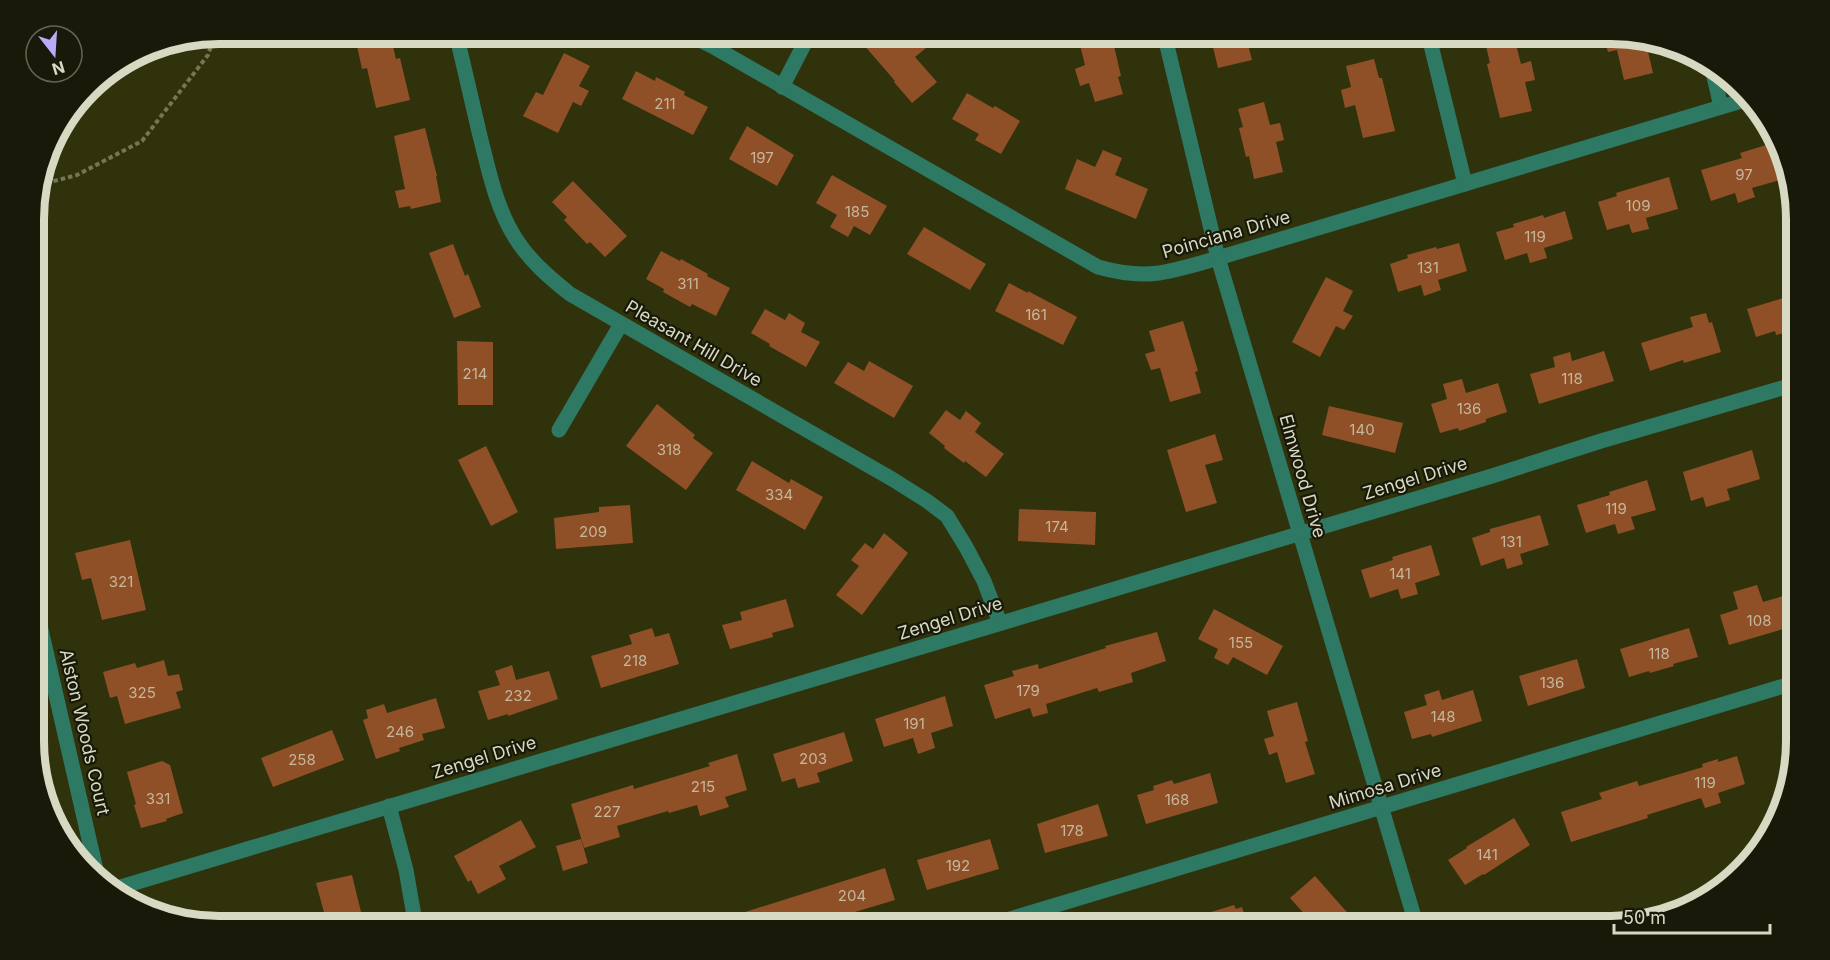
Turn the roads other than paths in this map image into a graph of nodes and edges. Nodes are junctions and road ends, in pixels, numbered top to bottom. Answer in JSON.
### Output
{"nodes":[{"id":1,"x":459,"y":44,"type":"edge"},
{"id":2,"x":708,"y":44,"type":"edge"},
{"id":3,"x":804,"y":44,"type":"edge"},
{"id":4,"x":1167,"y":44,"type":"edge"},
{"id":5,"x":1431,"y":44,"type":"edge"},
{"id":6,"x":1714,"y":77,"type":"edge"},
{"id":7,"x":782,"y":87,"type":"junction"},
{"id":8,"x":1741,"y":101,"type":"edge"},
{"id":9,"x":1721,"y":107,"type":"junction"},
{"id":10,"x":1465,"y":184,"type":"junction"},
{"id":11,"x":1218,"y":258,"type":"junction"},
{"id":12,"x":621,"y":324,"type":"junction"},
{"id":13,"x":1786,"y":387,"type":"edge"},
{"id":14,"x":559,"y":430,"type":"dead end"},
{"id":15,"x":1299,"y":533,"type":"junction"},
{"id":16,"x":1000,"y":623,"type":"junction"},
{"id":17,"x":44,"y":643,"type":"edge"},
{"id":18,"x":1786,"y":685,"type":"edge"},
{"id":19,"x":389,"y":806,"type":"junction"},
{"id":20,"x":1381,"y":807,"type":"junction"},
{"id":21,"x":95,"y":865,"type":"edge"},
{"id":22,"x":121,"y":887,"type":"edge"},
{"id":23,"x":414,"y":916,"type":"edge"},
{"id":24,"x":1019,"y":916,"type":"edge"},
{"id":25,"x":1414,"y":916,"type":"edge"}],
"edges":[{"from":1,"to":12,"type":"street","name":"Pleasant Hill Drive"},
{"from":2,"to":7,"type":"street","name":"Poinciana Drive"},
{"from":3,"to":7,"type":"street"},
{"from":4,"to":11,"type":"street","name":"Elmwood Drive"},
{"from":5,"to":10,"type":"street"},
{"from":6,"to":9,"type":"street"},
{"from":7,"to":11,"type":"street","name":"Poinciana Drive"},
{"from":8,"to":9,"type":"street","name":"Poinciana Drive"},
{"from":9,"to":10,"type":"street","name":"Poinciana Drive"},
{"from":10,"to":11,"type":"street","name":"Poinciana Drive"},
{"from":11,"to":15,"type":"street","name":"Elmwood Drive"},
{"from":12,"to":14,"type":"street"},
{"from":12,"to":16,"type":"street","name":"Pleasant Hill Drive"},
{"from":13,"to":15,"type":"street","name":"Zengel Drive"},
{"from":15,"to":16,"type":"street","name":"Zengel Drive"},
{"from":15,"to":20,"type":"street","name":"Elmwood Drive"},
{"from":16,"to":19,"type":"street","name":"Zengel Drive"},
{"from":17,"to":21,"type":"street","name":"Alston Woods Court"},
{"from":18,"to":20,"type":"street","name":"Mimosa Drive"},
{"from":19,"to":22,"type":"street","name":"Zengel Drive"},
{"from":19,"to":23,"type":"street"},
{"from":20,"to":24,"type":"street","name":"Mimosa Drive"},
{"from":20,"to":25,"type":"street","name":"Elmwood Drive"}]}
